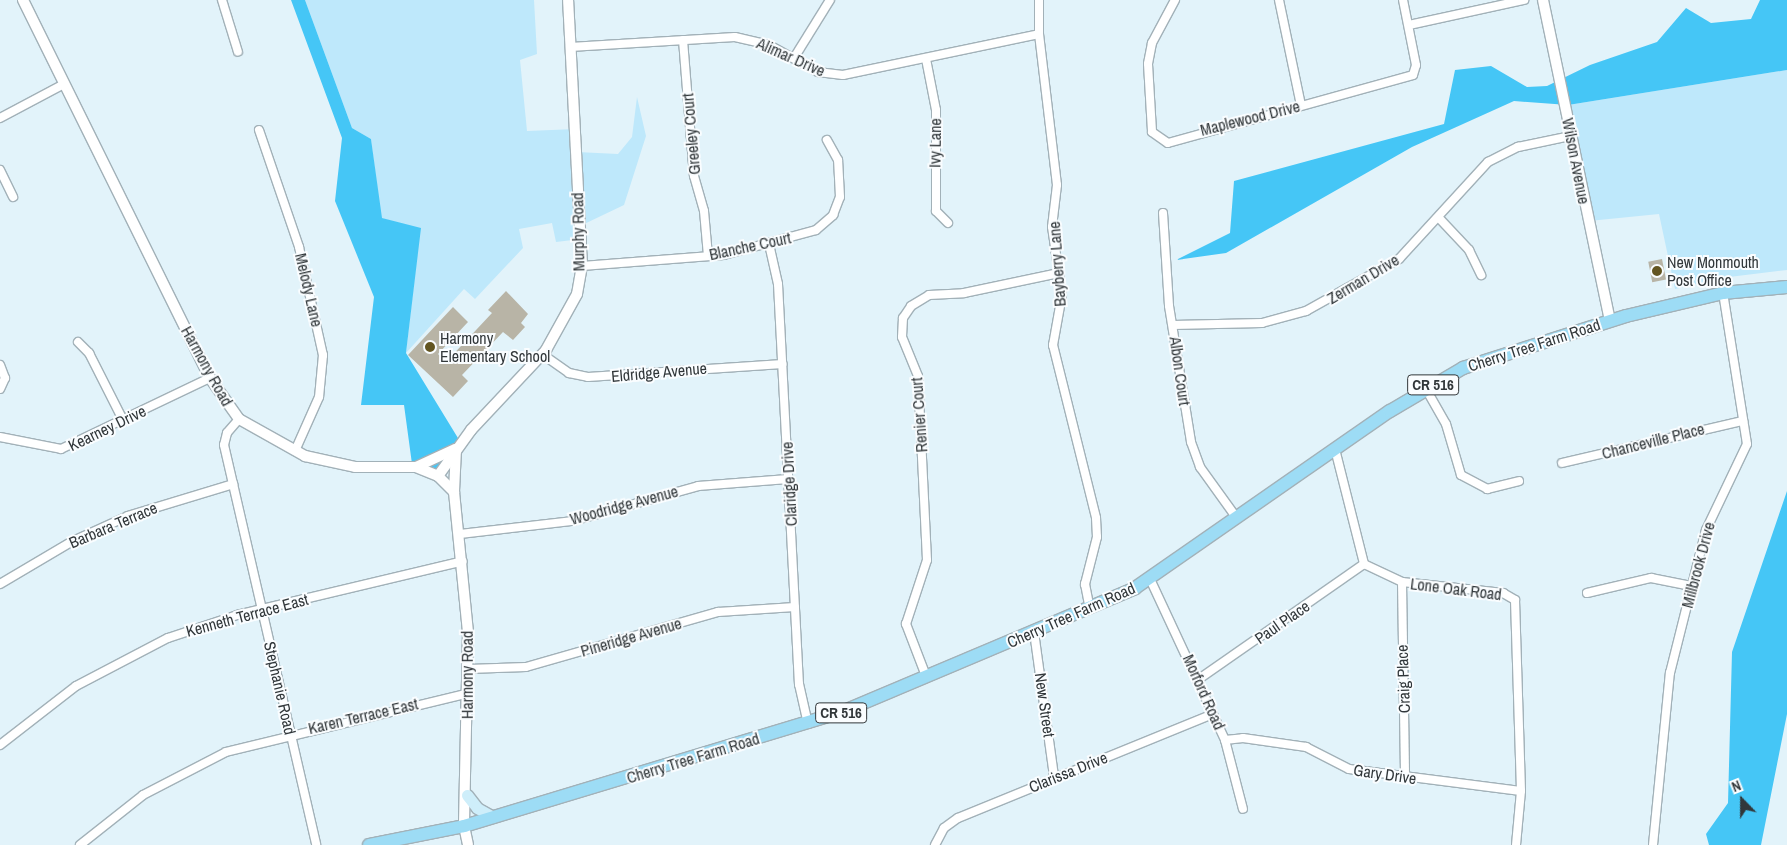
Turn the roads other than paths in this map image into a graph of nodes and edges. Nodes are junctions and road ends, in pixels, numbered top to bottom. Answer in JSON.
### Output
{"nodes":[{"id":1,"x":22,"y":0,"type":"edge"},
{"id":2,"x":222,"y":0,"type":"edge"},
{"id":3,"x":568,"y":0,"type":"edge"},
{"id":4,"x":830,"y":0,"type":"edge"},
{"id":5,"x":1039,"y":0,"type":"edge"},
{"id":6,"x":1175,"y":0,"type":"edge"},
{"id":7,"x":1279,"y":0,"type":"edge"},
{"id":8,"x":1403,"y":0,"type":"edge"},
{"id":9,"x":1524,"y":0,"type":"edge"},
{"id":10,"x":1543,"y":0,"type":"edge"},
{"id":11,"x":1409,"y":25,"type":"junction"},
{"id":12,"x":1039,"y":34,"type":"junction"},
{"id":13,"x":683,"y":40,"type":"junction"},
{"id":14,"x":570,"y":47,"type":"junction"},
{"id":15,"x":238,"y":52,"type":"dead end"},
{"id":16,"x":794,"y":58,"type":"junction"},
{"id":17,"x":926,"y":59,"type":"junction"},
{"id":18,"x":64,"y":84,"type":"junction"},
{"id":19,"x":1301,"y":105,"type":"junction"},
{"id":20,"x":0,"y":118,"type":"edge"},
{"id":21,"x":259,"y":130,"type":"dead end"},
{"id":22,"x":1570,"y":136,"type":"junction"},
{"id":23,"x":827,"y":140,"type":"dead end"},
{"id":24,"x":0,"y":170,"type":"edge"},
{"id":25,"x":14,"y":197,"type":"dead end"},
{"id":26,"x":1163,"y":213,"type":"dead end"},
{"id":27,"x":1439,"y":218,"type":"junction"},
{"id":28,"x":948,"y":223,"type":"dead end"},
{"id":29,"x":769,"y":244,"type":"junction"},
{"id":30,"x":708,"y":256,"type":"junction"},
{"id":31,"x":582,"y":266,"type":"junction"},
{"id":32,"x":1058,"y":273,"type":"junction"},
{"id":33,"x":1481,"y":275,"type":"dead end"},
{"id":34,"x":1787,"y":286,"type":"edge"},
{"id":35,"x":1723,"y":293,"type":"junction"},
{"id":36,"x":1610,"y":321,"type":"junction"},
{"id":37,"x":1173,"y":325,"type":"junction"},
{"id":38,"x":78,"y":342,"type":"dead end"},
{"id":39,"x":542,"y":354,"type":"junction"},
{"id":40,"x":783,"y":364,"type":"junction"},
{"id":41,"x":0,"y":365,"type":"edge"},
{"id":42,"x":210,"y":378,"type":"junction"},
{"id":43,"x":0,"y":389,"type":"edge"},
{"id":44,"x":1426,"y":389,"type":"junction"},
{"id":45,"x":239,"y":419,"type":"junction"},
{"id":46,"x":123,"y":420,"type":"junction"},
{"id":47,"x":1743,"y":421,"type":"junction"},
{"id":48,"x":0,"y":436,"type":"edge"},
{"id":49,"x":456,"y":449,"type":"junction"},
{"id":50,"x":1335,"y":449,"type":"junction"},
{"id":51,"x":295,"y":452,"type":"junction"},
{"id":52,"x":1562,"y":463,"type":"dead end"},
{"id":53,"x":416,"y":466,"type":"junction"},
{"id":54,"x":438,"y":476,"type":"junction"},
{"id":55,"x":788,"y":479,"type":"junction"},
{"id":56,"x":1519,"y":481,"type":"dead end"},
{"id":57,"x":233,"y":484,"type":"junction"},
{"id":58,"x":454,"y":492,"type":"junction"},
{"id":59,"x":1236,"y":517,"type":"junction"},
{"id":60,"x":460,"y":534,"type":"junction"},
{"id":61,"x":463,"y":561,"type":"junction"},
{"id":62,"x":1364,"y":564,"type":"junction"},
{"id":63,"x":1150,"y":579,"type":"junction"},
{"id":64,"x":1402,"y":582,"type":"junction"},
{"id":65,"x":0,"y":584,"type":"edge"},
{"id":66,"x":1691,"y":586,"type":"junction"},
{"id":67,"x":1587,"y":593,"type":"dead end"},
{"id":68,"x":795,"y":607,"type":"junction"},
{"id":69,"x":262,"y":609,"type":"junction"},
{"id":70,"x":1090,"y":610,"type":"junction"},
{"id":71,"x":1034,"y":632,"type":"junction"},
{"id":72,"x":468,"y":670,"type":"junction"},
{"id":73,"x":926,"y":676,"type":"junction"},
{"id":74,"x":1199,"y":679,"type":"junction"},
{"id":75,"x":466,"y":694,"type":"junction"},
{"id":76,"x":1213,"y":714,"type":"junction"},
{"id":77,"x":808,"y":724,"type":"junction"},
{"id":78,"x":291,"y":733,"type":"junction"},
{"id":79,"x":1225,"y":740,"type":"junction"},
{"id":80,"x":0,"y":745,"type":"edge"},
{"id":81,"x":1405,"y":776,"type":"junction"},
{"id":82,"x":1054,"y":778,"type":"junction"},
{"id":83,"x":1521,"y":791,"type":"junction"},
{"id":84,"x":467,"y":795,"type":"junction"},
{"id":85,"x":1243,"y":809,"type":"dead end"},
{"id":86,"x":493,"y":817,"type":"junction"},
{"id":87,"x":464,"y":826,"type":"junction"},
{"id":88,"x":80,"y":845,"type":"edge"},
{"id":89,"x":316,"y":845,"type":"edge"},
{"id":90,"x":369,"y":845,"type":"edge"},
{"id":91,"x":468,"y":845,"type":"edge"},
{"id":92,"x":935,"y":845,"type":"edge"},
{"id":93,"x":1516,"y":845,"type":"edge"},
{"id":94,"x":1653,"y":845,"type":"edge"}],
"edges":[{"from":1,"to":18,"type":"street","name":"Harmony Road"},
{"from":2,"to":15,"type":"street"},
{"from":3,"to":14,"type":"street","name":"Murphy Road"},
{"from":4,"to":16,"type":"street"},
{"from":5,"to":12,"type":"street","name":"Bayberry Lane"},
{"from":6,"to":19,"type":"street","name":"Maplewood Drive"},
{"from":7,"to":19,"type":"street"},
{"from":8,"to":11,"type":"street","name":"Maplewood Drive"},
{"from":9,"to":11,"type":"street"},
{"from":10,"to":22,"type":"street","name":"Wilson Avenue"},
{"from":11,"to":19,"type":"street","name":"Maplewood Drive"},
{"from":12,"to":17,"type":"street","name":"Alimar Drive"},
{"from":12,"to":32,"type":"street","name":"Bayberry Lane"},
{"from":13,"to":14,"type":"street","name":"Alimar Drive"},
{"from":13,"to":16,"type":"street","name":"Alimar Drive"},
{"from":13,"to":30,"type":"street","name":"Greeley Court"},
{"from":14,"to":31,"type":"street","name":"Murphy Road"},
{"from":16,"to":17,"type":"street","name":"Alimar Drive"},
{"from":17,"to":28,"type":"street","name":"Ivy Lane"},
{"from":18,"to":20,"type":"street"},
{"from":18,"to":42,"type":"street","name":"Harmony Road"},
{"from":21,"to":51,"type":"street","name":"Melody Lane"},
{"from":22,"to":27,"type":"street","name":"Zerman Drive"},
{"from":22,"to":36,"type":"street","name":"Wilson Avenue"},
{"from":23,"to":29,"type":"street","name":"Blanche Court"},
{"from":24,"to":25,"type":"street"},
{"from":26,"to":37,"type":"street","name":"Albon Court"},
{"from":27,"to":33,"type":"street"},
{"from":27,"to":37,"type":"street","name":"Zerman Drive"},
{"from":29,"to":30,"type":"street","name":"Blanche Court"},
{"from":29,"to":40,"type":"street","name":"Claridge Drive"},
{"from":30,"to":31,"type":"street","name":"Blanche Court"},
{"from":31,"to":39,"type":"street","name":"Murphy Road"},
{"from":32,"to":70,"type":"street","name":"Bayberry Lane"},
{"from":32,"to":73,"type":"street","name":"Renier Court"},
{"from":34,"to":35,"type":"main road","name":"Cherry Tree Farm Road","number":"CR 516"},
{"from":35,"to":36,"type":"main road","name":"Cherry Tree Farm Road","number":"CR 516"},
{"from":35,"to":47,"type":"street","name":"Millbrook Drive"},
{"from":36,"to":44,"type":"main road","name":"Cherry Tree Farm Road","number":"CR 516"},
{"from":37,"to":59,"type":"street","name":"Albon Court"},
{"from":38,"to":46,"type":"street"},
{"from":39,"to":40,"type":"street","name":"Eldridge Avenue"},
{"from":39,"to":49,"type":"street","name":"Murphy Road"},
{"from":40,"to":55,"type":"street","name":"Claridge Drive"},
{"from":41,"to":43,"type":"street"},
{"from":42,"to":45,"type":"street","name":"Harmony Road"},
{"from":42,"to":46,"type":"street","name":"Kearney Drive"},
{"from":44,"to":50,"type":"main road","name":"Cherry Tree Farm Road","number":"CR 516"},
{"from":44,"to":56,"type":"street"},
{"from":45,"to":51,"type":"street","name":"Harmony Road"},
{"from":45,"to":57,"type":"street","name":"Stephanie Road"},
{"from":46,"to":48,"type":"street","name":"Kearney Drive"},
{"from":47,"to":52,"type":"street","name":"Chanceville Place"},
{"from":47,"to":66,"type":"street","name":"Millbrook Drive"},
{"from":49,"to":53,"type":"street"},
{"from":49,"to":54,"type":"street","name":"Murphy Road"},
{"from":49,"to":58,"type":"street"},
{"from":50,"to":59,"type":"main road","name":"Cherry Tree Farm Road","number":"CR 516"},
{"from":50,"to":62,"type":"street"},
{"from":51,"to":53,"type":"street","name":"Harmony Road"},
{"from":53,"to":54,"type":"street","name":"Harmony Road"},
{"from":54,"to":58,"type":"street","name":"Harmony Road"},
{"from":55,"to":60,"type":"street","name":"Woodridge Avenue"},
{"from":55,"to":68,"type":"street","name":"Claridge Drive"},
{"from":57,"to":65,"type":"street","name":"Barbara Terrace"},
{"from":57,"to":69,"type":"street","name":"Stephanie Road"},
{"from":58,"to":60,"type":"street","name":"Harmony Road"},
{"from":59,"to":63,"type":"main road","name":"Cherry Tree Farm Road","number":"CR 516"},
{"from":60,"to":61,"type":"street","name":"Harmony Road"},
{"from":61,"to":69,"type":"street","name":"Kenneth Terrace East"},
{"from":61,"to":72,"type":"street","name":"Harmony Road"},
{"from":62,"to":64,"type":"street","name":"Lone Oak Road"},
{"from":62,"to":74,"type":"street","name":"Paul Place"},
{"from":63,"to":70,"type":"main road","name":"Cherry Tree Farm Road","number":"CR 516"},
{"from":63,"to":74,"type":"street","name":"Morford Road"},
{"from":64,"to":81,"type":"street","name":"Craig Place"},
{"from":64,"to":83,"type":"street","name":"Lone Oak Road"},
{"from":66,"to":67,"type":"street"},
{"from":66,"to":94,"type":"street","name":"Millbrook Drive"},
{"from":68,"to":72,"type":"street","name":"Pineridge Avenue"},
{"from":68,"to":77,"type":"street","name":"Claridge Drive"},
{"from":69,"to":78,"type":"street","name":"Stephanie Road"},
{"from":69,"to":80,"type":"street","name":"Kenneth Terrace East"},
{"from":70,"to":71,"type":"main road","name":"Cherry Tree Farm Road","number":"CR 516"},
{"from":71,"to":73,"type":"main road","name":"Cherry Tree Farm Road","number":"CR 516"},
{"from":71,"to":82,"type":"street","name":"New Street"},
{"from":72,"to":75,"type":"street","name":"Harmony Road"},
{"from":73,"to":77,"type":"main road","name":"Cherry Tree Farm Road","number":"CR 516"},
{"from":74,"to":76,"type":"street","name":"Morford Road"},
{"from":75,"to":78,"type":"street","name":"Karen Terrace East"},
{"from":75,"to":84,"type":"street","name":"Harmony Road"},
{"from":76,"to":79,"type":"street","name":"Morford Road"},
{"from":76,"to":82,"type":"street","name":"Clarissa Drive"},
{"from":77,"to":86,"type":"main road","name":"Cherry Tree Farm Road","number":"CR 516"},
{"from":78,"to":88,"type":"street","name":"Karen Terrace East"},
{"from":78,"to":89,"type":"street","name":"Stephanie Road"},
{"from":79,"to":81,"type":"street","name":"Gary Drive"},
{"from":79,"to":85,"type":"street","name":"Morford Road"},
{"from":81,"to":83,"type":"street","name":"Gary Drive"},
{"from":82,"to":92,"type":"street","name":"Clarissa Drive"},
{"from":83,"to":93,"type":"street","name":"Lone Oak Road"},
{"from":84,"to":86,"type":"main road"},
{"from":84,"to":87,"type":"street","name":"Harmony Road"},
{"from":86,"to":87,"type":"main road","name":"Cherry Tree Farm Road","number":"CR 516"},
{"from":87,"to":90,"type":"main road","name":"Cherry Tree Farm Road","number":"CR 516"},
{"from":87,"to":91,"type":"street","name":"Harmony Road"}]}
